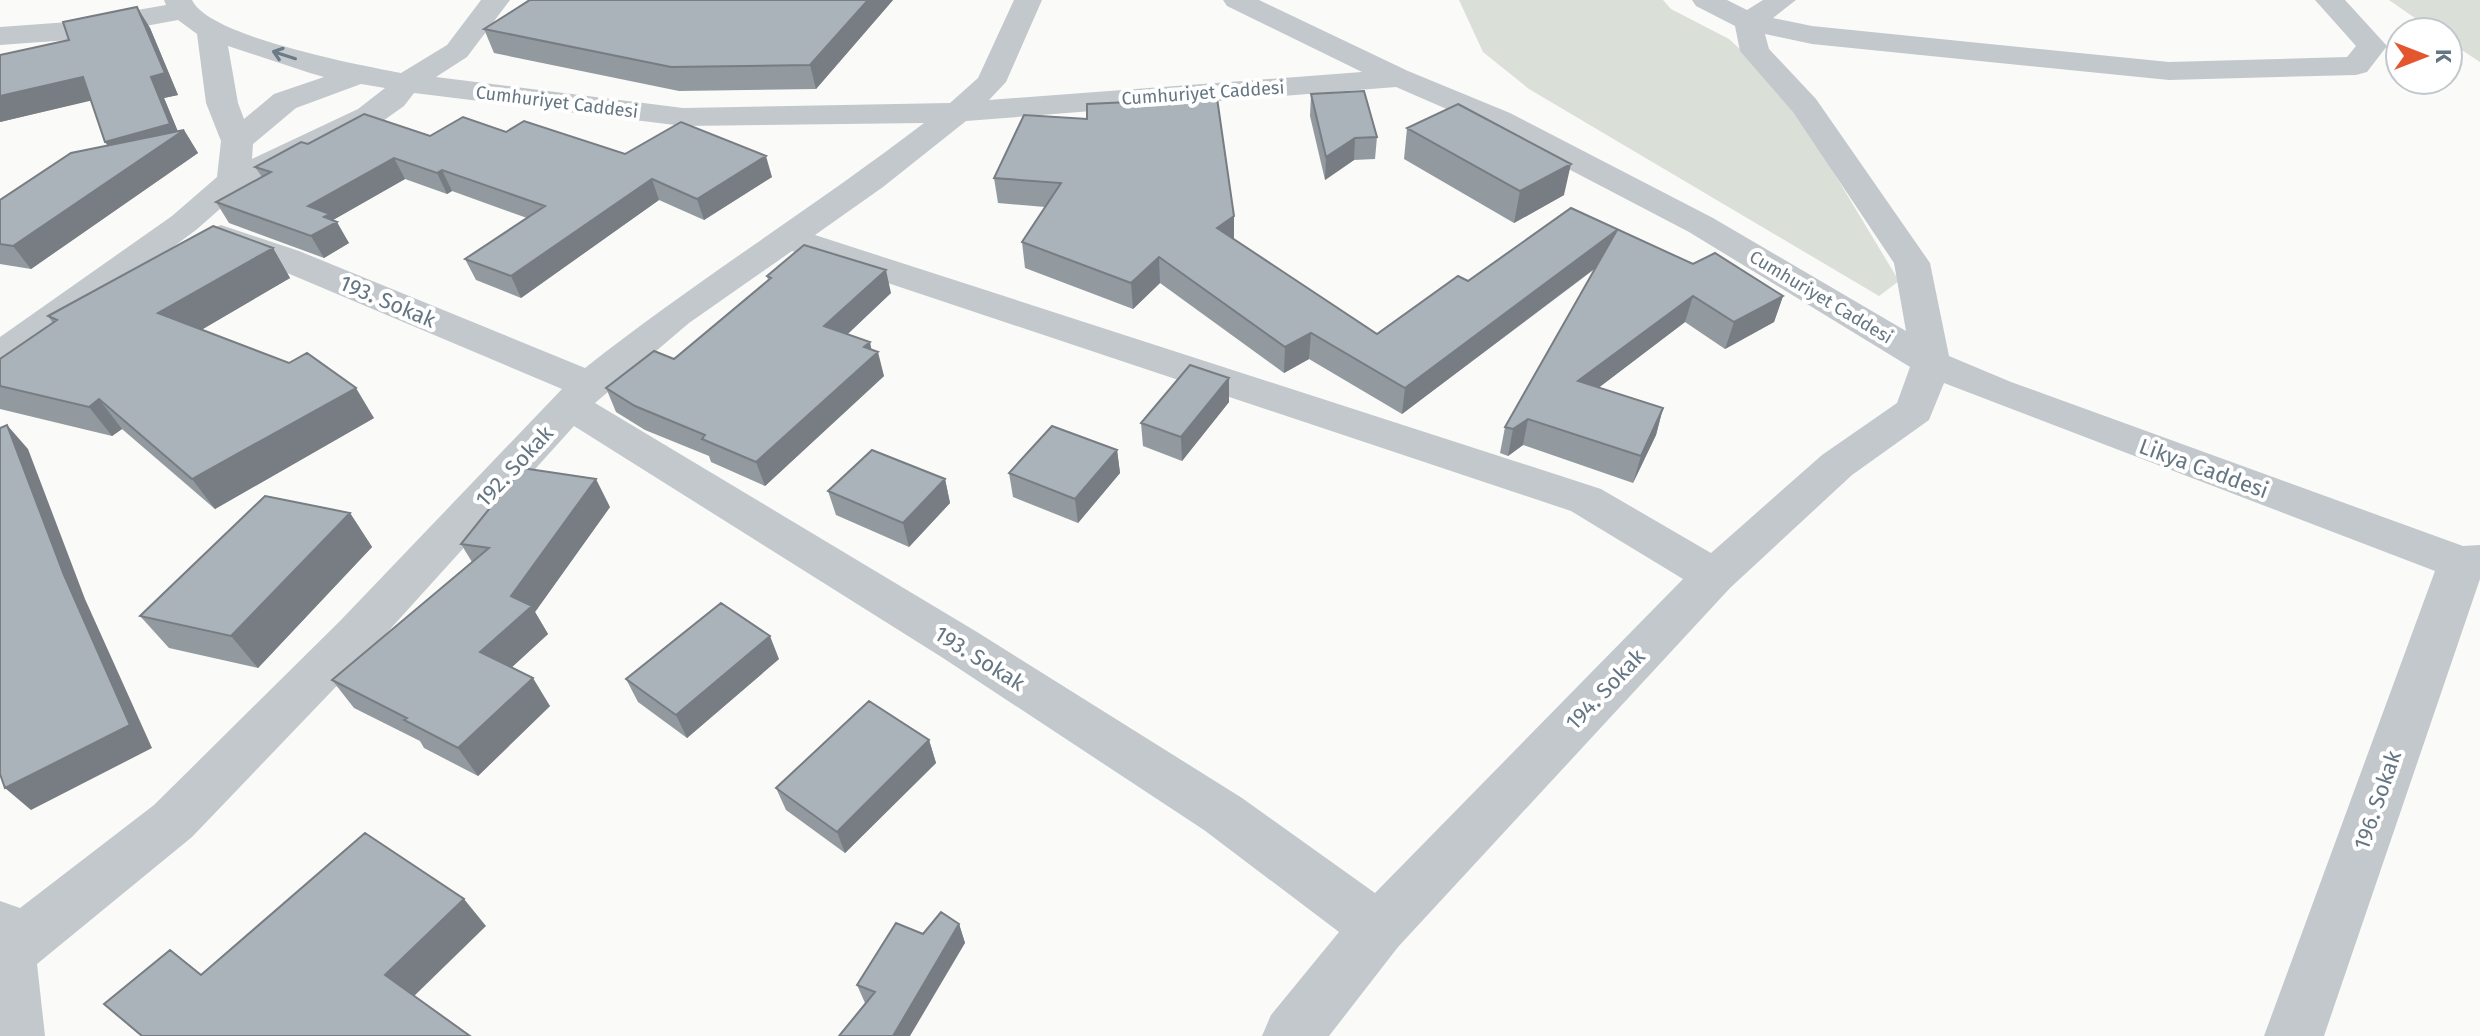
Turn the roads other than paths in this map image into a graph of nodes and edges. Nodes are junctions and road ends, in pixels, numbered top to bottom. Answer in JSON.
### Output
{"nodes":[{"id":1,"x":496,"y":0,"type":"edge"},
{"id":2,"x":1028,"y":0,"type":"edge"},
{"id":3,"x":1237,"y":0,"type":"edge"},
{"id":4,"x":1706,"y":0,"type":"edge"},
{"id":5,"x":1782,"y":0,"type":"edge"},
{"id":6,"x":2329,"y":0,"type":"edge"},
{"id":7,"x":181,"y":5,"type":"edge"},
{"id":8,"x":1748,"y":22,"type":"junction"},
{"id":9,"x":211,"y":31,"type":"junction"},
{"id":10,"x":0,"y":36,"type":"edge"},
{"id":11,"x":357,"y":75,"type":"junction"},
{"id":12,"x":1400,"y":78,"type":"junction"},
{"id":13,"x":406,"y":83,"type":"junction"},
{"id":14,"x":550,"y":103,"type":"junction"},
{"id":15,"x":958,"y":112,"type":"junction"},
{"id":16,"x":335,"y":132,"type":"junction"},
{"id":17,"x":237,"y":141,"type":"junction"},
{"id":18,"x":233,"y":180,"type":"junction"},
{"id":19,"x":184,"y":223,"type":"junction"},
{"id":20,"x":786,"y":237,"type":"junction"},
{"id":21,"x":0,"y":356,"type":"edge"},
{"id":22,"x":1931,"y":363,"type":"junction"},
{"id":23,"x":580,"y":396,"type":"junction"},
{"id":24,"x":2470,"y":563,"type":"edge"},
{"id":25,"x":1714,"y":576,"type":"junction"},
{"id":26,"x":1378,"y":928,"type":"junction"},
{"id":27,"x":4,"y":940,"type":"edge"},
{"id":28,"x":15,"y":1036,"type":"edge"},
{"id":29,"x":1292,"y":1036,"type":"edge"},
{"id":30,"x":2294,"y":1036,"type":"edge"}],
"edges":[{"from":1,"to":13,"type":"street"},
{"from":2,"to":15,"type":"street","name":"192. Sokak"},
{"from":3,"to":12,"type":"street"},
{"from":4,"to":8,"type":"street"},
{"from":5,"to":8,"type":"street"},
{"from":6,"to":8,"type":"street"},
{"from":7,"to":9,"type":"street","name":"Cumhuriyet Caddesi"},
{"from":7,"to":10,"type":"street"},
{"from":8,"to":22,"type":"street"},
{"from":11,"to":9,"type":"street","name":"Cumhuriyet Caddesi","one_way":true},
{"from":9,"to":17,"type":"street"},
{"from":11,"to":13,"type":"street","name":"Cumhuriyet Caddesi"},
{"from":11,"to":17,"type":"street"},
{"from":12,"to":15,"type":"street","name":"Cumhuriyet Caddesi"},
{"from":12,"to":22,"type":"street","name":"Cumhuriyet Caddesi"},
{"from":13,"to":14,"type":"street","name":"Cumhuriyet Caddesi"},
{"from":13,"to":16,"type":"street"},
{"from":14,"to":15,"type":"street","name":"Cumhuriyet Caddesi"},
{"from":14,"to":16,"type":"street"},
{"from":15,"to":20,"type":"street","name":"192. Sokak"},
{"from":16,"to":17,"type":"street"},
{"from":16,"to":18,"type":"street"},
{"from":17,"to":18,"type":"street"},
{"from":18,"to":19,"type":"street"},
{"from":19,"to":21,"type":"street"},
{"from":19,"to":23,"type":"street","name":"193. Sokak"},
{"from":20,"to":23,"type":"street","name":"192. Sokak"},
{"from":20,"to":25,"type":"street"},
{"from":22,"to":24,"type":"street","name":"Likya Caddesi"},
{"from":22,"to":25,"type":"street","name":"194. Sokak"},
{"from":23,"to":26,"type":"street","name":"193. Sokak"},
{"from":23,"to":27,"type":"street","name":"192. Sokak"},
{"from":24,"to":30,"type":"street","name":"196. Sokak"},
{"from":25,"to":26,"type":"street","name":"194. Sokak"},
{"from":26,"to":29,"type":"street","name":"194. Sokak"},
{"from":27,"to":28,"type":"street"}]}
